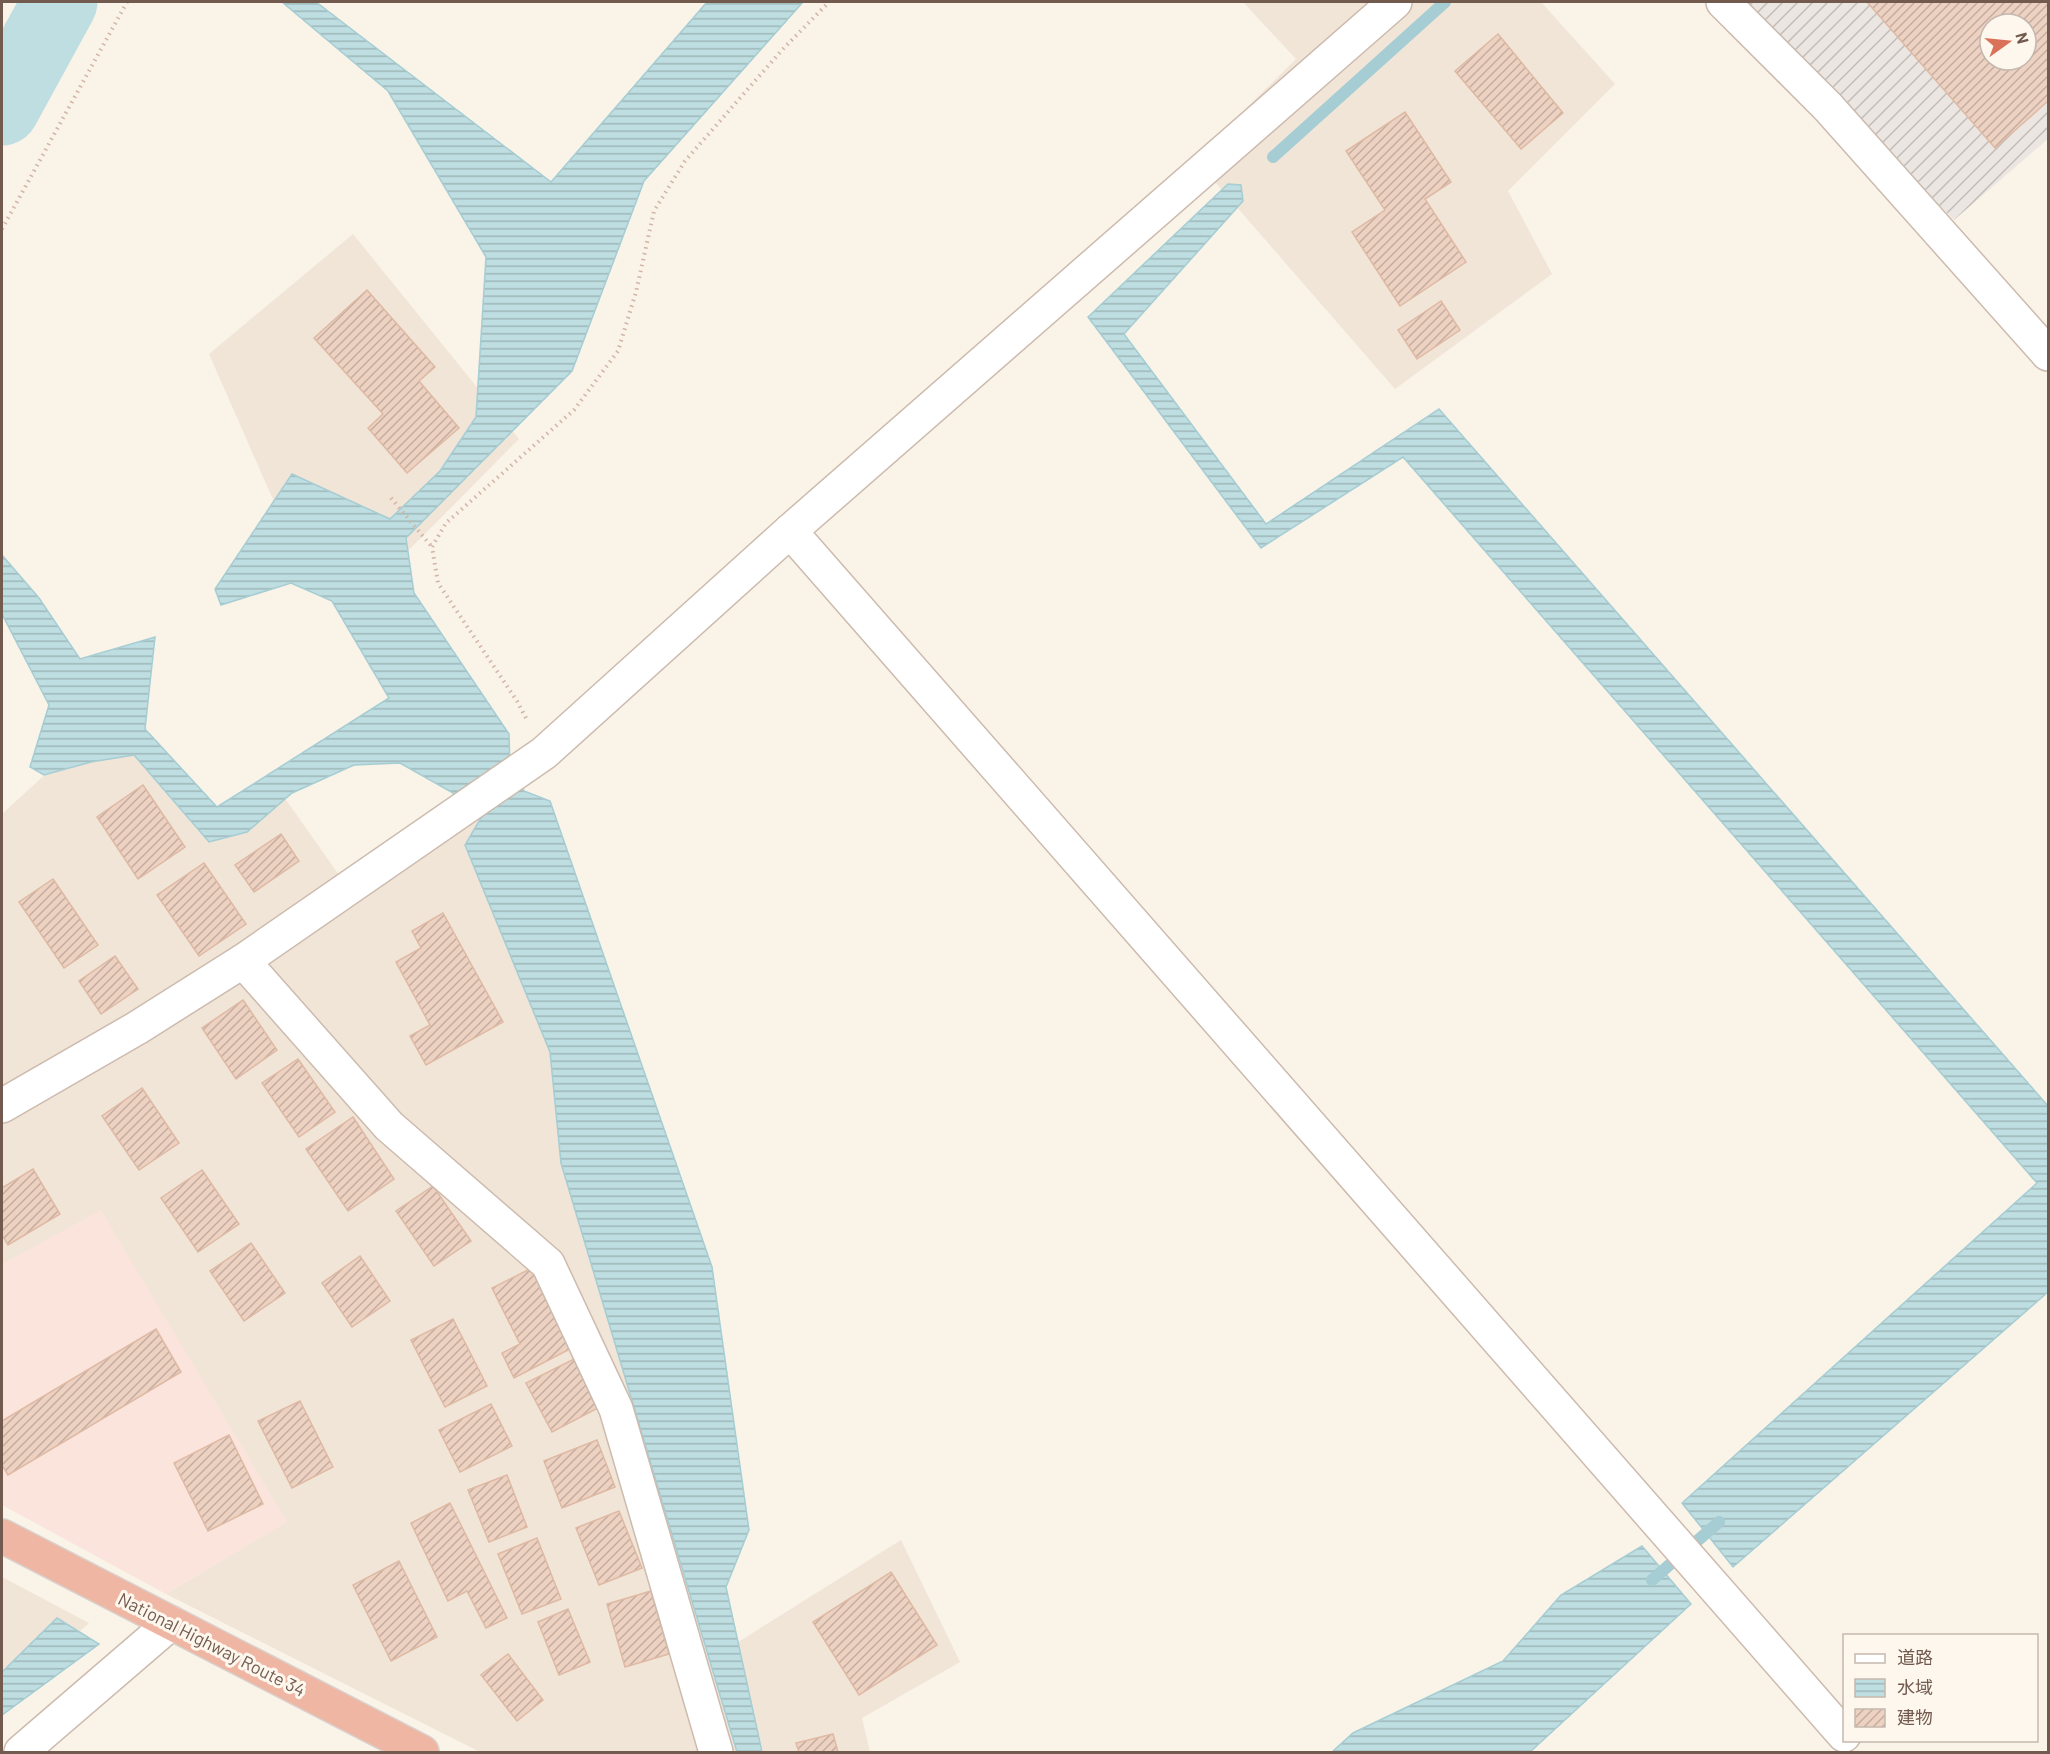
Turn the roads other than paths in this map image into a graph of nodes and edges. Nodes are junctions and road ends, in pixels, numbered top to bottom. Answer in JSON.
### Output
{"nodes":[{"id":1,"x":1395,"y":2,"type":"edge"},
{"id":2,"x":1723,"y":2,"type":"edge"},
{"id":3,"x":2049,"y":354,"type":"edge"},
{"id":4,"x":790,"y":531,"type":"junction"},
{"id":5,"x":243,"y":961,"type":"junction"},
{"id":6,"x":2,"y":1106,"type":"edge"},
{"id":7,"x":2,"y":1536,"type":"edge"},
{"id":8,"x":171,"y":1623,"type":"junction"},
{"id":9,"x":1843,"y":1733,"type":"edge"},
{"id":10,"x":21,"y":1752,"type":"edge"},
{"id":11,"x":422,"y":1752,"type":"edge"},
{"id":12,"x":716,"y":1752,"type":"edge"}],
"edges":[{"from":1,"to":4,"type":"street"},
{"from":2,"to":3,"type":"street"},
{"from":4,"to":5,"type":"street"},
{"from":4,"to":9,"type":"street"},
{"from":5,"to":6,"type":"street"},
{"from":5,"to":12,"type":"street"},
{"from":7,"to":8,"type":"highway","name":"National Highway Route 34"},
{"from":8,"to":10,"type":"street"},
{"from":8,"to":11,"type":"highway","name":"National Highway Route 34"}]}
